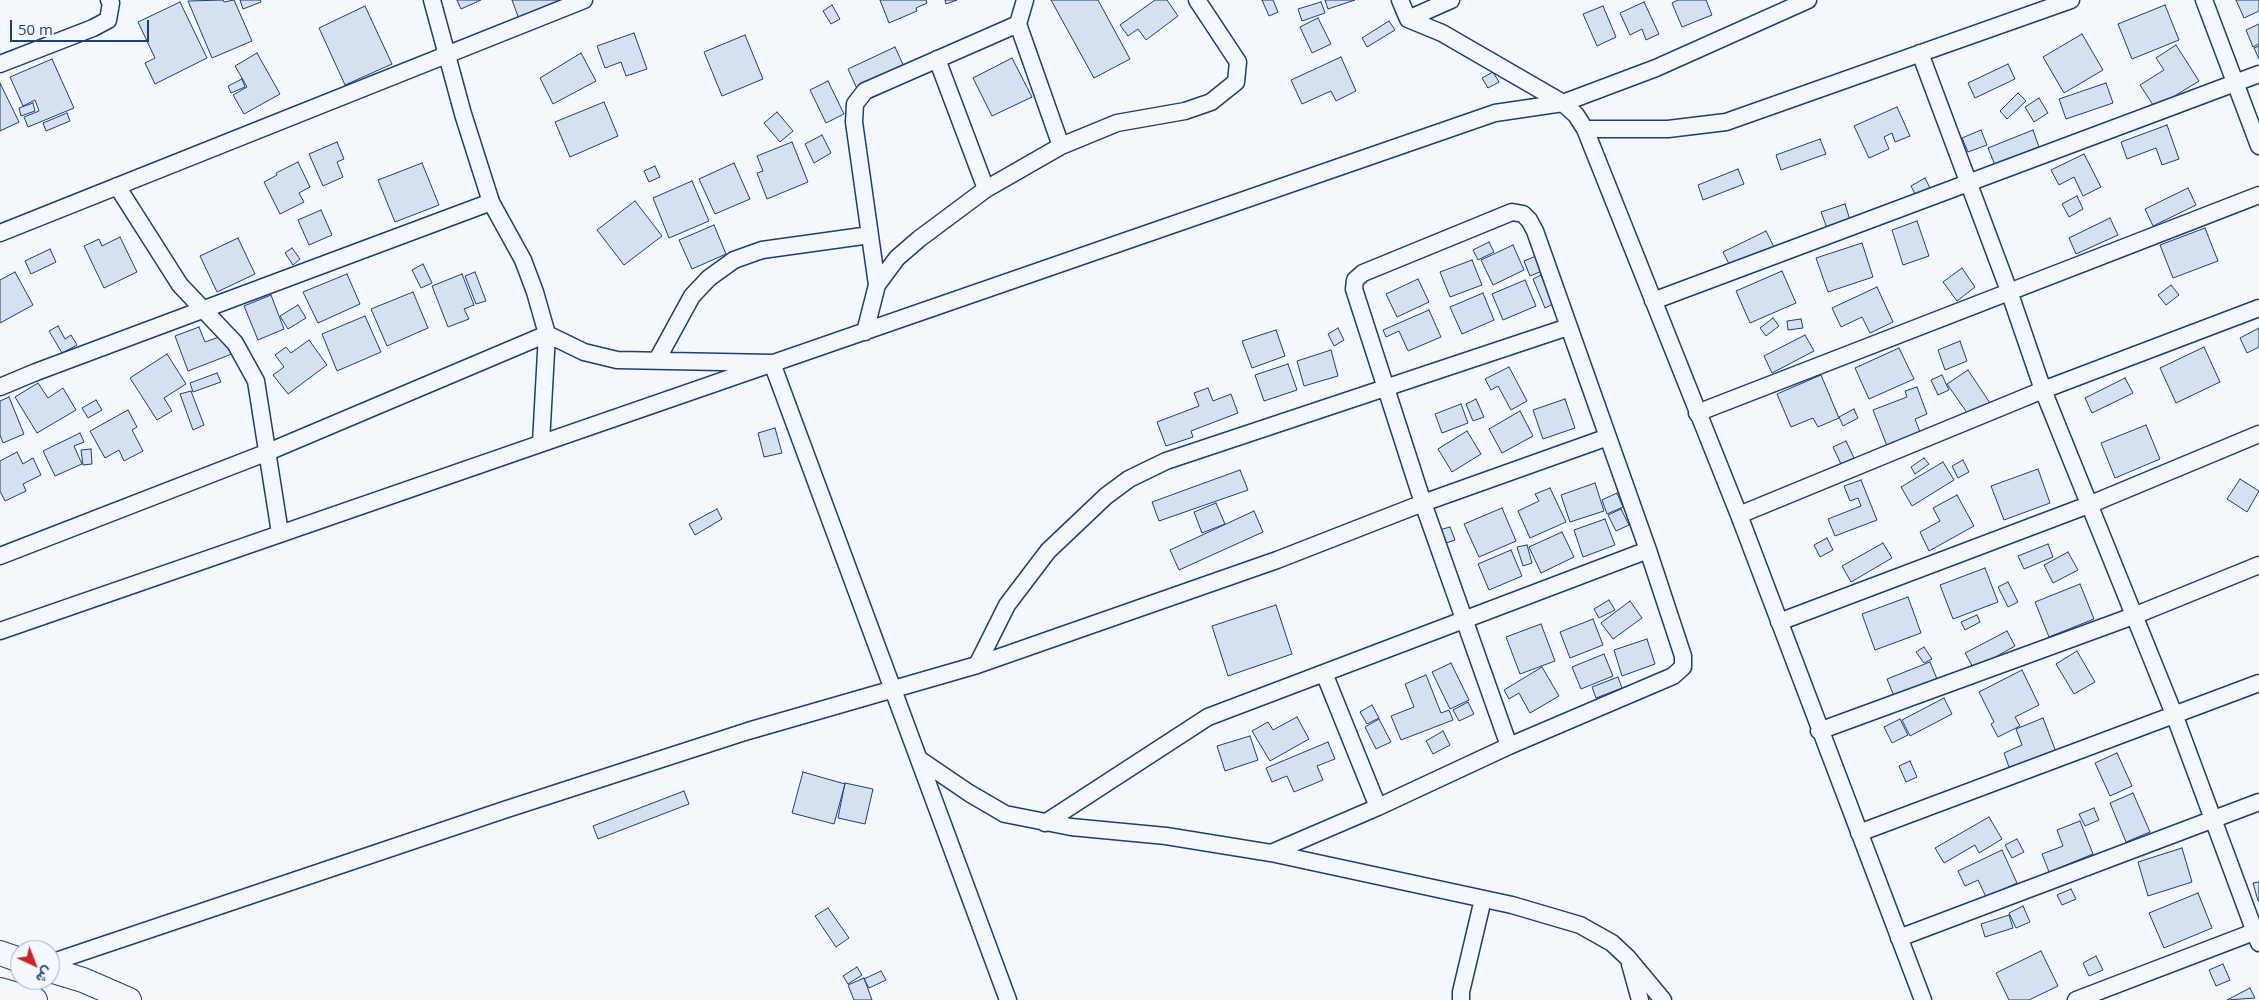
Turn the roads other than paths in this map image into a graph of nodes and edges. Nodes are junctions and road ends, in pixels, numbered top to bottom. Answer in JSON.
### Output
{"nodes":[{"id":1,"x":109,"y":0,"type":"edge"},
{"id":2,"x":432,"y":0,"type":"edge"},
{"id":3,"x":584,"y":0,"type":"edge"},
{"id":4,"x":1025,"y":0,"type":"edge"},
{"id":5,"x":1197,"y":0,"type":"edge"},
{"id":6,"x":1400,"y":0,"type":"edge"},
{"id":7,"x":1451,"y":0,"type":"edge"},
{"id":8,"x":1808,"y":0,"type":"edge"},
{"id":9,"x":2071,"y":0,"type":"edge"},
{"id":10,"x":2204,"y":0,"type":"edge"},
{"id":11,"x":1408,"y":18,"type":"junction"},
{"id":12,"x":1018,"y":24,"type":"junction"},
{"id":13,"x":1920,"y":53,"type":"junction"},
{"id":14,"x":446,"y":55,"type":"junction"},
{"id":15,"x":937,"y":59,"type":"junction"},
{"id":16,"x":0,"y":64,"type":"edge"},
{"id":17,"x":2259,"y":74,"type":"edge"},
{"id":18,"x":2235,"y":83,"type":"junction"},
{"id":19,"x":1563,"y":103,"type":"junction"},
{"id":20,"x":1585,"y":129,"type":"junction"},
{"id":21,"x":1060,"y":146,"type":"junction"},
{"id":22,"x":2259,"y":146,"type":"edge"},
{"id":23,"x":1968,"y":182,"type":"junction"},
{"id":24,"x":117,"y":186,"type":"junction"},
{"id":25,"x":986,"y":190,"type":"junction"},
{"id":26,"x":2259,"y":195,"type":"edge"},
{"id":27,"x":491,"y":202,"type":"junction"},
{"id":28,"x":0,"y":233,"type":"edge"},
{"id":29,"x":870,"y":235,"type":"junction"},
{"id":30,"x":877,"y":285,"type":"junction"},
{"id":31,"x":2009,"y":291,"type":"junction"},
{"id":32,"x":1653,"y":300,"type":"junction"},
{"id":33,"x":2259,"y":308,"type":"edge"},
{"id":34,"x":204,"y":309,"type":"junction"},
{"id":35,"x":1568,"y":327,"type":"junction"},
{"id":36,"x":865,"y":332,"type":"junction"},
{"id":37,"x":546,"y":334,"type":"junction"},
{"id":38,"x":658,"y":360,"type":"junction"},
{"id":39,"x":772,"y":363,"type":"junction"},
{"id":40,"x":0,"y":387,"type":"edge"},
{"id":41,"x":1387,"y":388,"type":"junction"},
{"id":42,"x":2043,"y":390,"type":"junction"},
{"id":43,"x":1697,"y":413,"type":"junction"},
{"id":44,"x":2259,"y":434,"type":"edge"},
{"id":45,"x":1608,"y":437,"type":"junction"},
{"id":46,"x":542,"y":443,"type":"junction"},
{"id":47,"x":268,"y":452,"type":"junction"},
{"id":48,"x":1423,"y":503,"type":"junction"},
{"id":49,"x":2091,"y":504,"type":"junction"},
{"id":50,"x":1738,"y":515,"type":"junction"},
{"id":51,"x":280,"y":533,"type":"junction"},
{"id":52,"x":1648,"y":550,"type":"junction"},
{"id":53,"x":0,"y":556,"type":"edge"},
{"id":54,"x":2259,"y":565,"type":"edge"},
{"id":55,"x":2136,"y":615,"type":"junction"},
{"id":56,"x":1465,"y":620,"type":"junction"},
{"id":57,"x":1779,"y":622,"type":"junction"},
{"id":58,"x":0,"y":631,"type":"edge"},
{"id":59,"x":976,"y":665,"type":"junction"},
{"id":60,"x":1324,"y":673,"type":"junction"},
{"id":61,"x":2259,"y":683,"type":"edge"},
{"id":62,"x":891,"y":688,"type":"junction"},
{"id":63,"x":2174,"y":714,"type":"junction"},
{"id":64,"x":1819,"y":731,"type":"junction"},
{"id":65,"x":1508,"y":746,"type":"junction"},
{"id":66,"x":919,"y":759,"type":"junction"},
{"id":67,"x":2259,"y":802,"type":"edge"},
{"id":68,"x":1378,"y":807,"type":"junction"},
{"id":69,"x":2214,"y":820,"type":"junction"},
{"id":70,"x":1045,"y":822,"type":"junction"},
{"id":71,"x":1859,"y":833,"type":"junction"},
{"id":72,"x":1271,"y":853,"type":"junction"},
{"id":73,"x":1483,"y":899,"type":"junction"},
{"id":74,"x":2258,"y":935,"type":"edge"},
{"id":75,"x":1899,"y":938,"type":"junction"},
{"id":76,"x":1628,"y":958,"type":"junction"},
{"id":77,"x":60,"y":960,"type":"edge"},
{"id":78,"x":60,"y":973,"type":"edge"},
{"id":79,"x":0,"y":990,"type":"edge"},
{"id":80,"x":35,"y":1000,"type":"edge"},
{"id":81,"x":129,"y":1000,"type":"edge"},
{"id":82,"x":1008,"y":1000,"type":"edge"},
{"id":83,"x":1461,"y":1000,"type":"edge"},
{"id":84,"x":1640,"y":1000,"type":"edge"},
{"id":85,"x":1663,"y":1000,"type":"edge"},
{"id":86,"x":1922,"y":1000,"type":"edge"},
{"id":87,"x":2076,"y":1000,"type":"edge"}],
"edges":[{"from":1,"to":16,"type":"street"},
{"from":2,"to":14,"type":"street"},
{"from":3,"to":14,"type":"street"},
{"from":4,"to":12,"type":"street"},
{"from":5,"to":21,"type":"street"},
{"from":6,"to":11,"type":"street"},
{"from":7,"to":11,"type":"street"},
{"from":8,"to":19,"type":"street"},
{"from":9,"to":13,"type":"street"},
{"from":10,"to":18,"type":"street"},
{"from":11,"to":19,"type":"street"},
{"from":12,"to":15,"type":"street"},
{"from":12,"to":21,"type":"street"},
{"from":13,"to":20,"type":"street"},
{"from":13,"to":23,"type":"street"},
{"from":14,"to":24,"type":"street"},
{"from":14,"to":27,"type":"street"},
{"from":15,"to":25,"type":"street"},
{"from":15,"to":29,"type":"street"},
{"from":17,"to":18,"type":"street"},
{"from":18,"to":22,"type":"street"},
{"from":18,"to":23,"type":"street"},
{"from":19,"to":20,"type":"street"},
{"from":19,"to":36,"type":"street"},
{"from":20,"to":32,"type":"street"},
{"from":21,"to":25,"type":"street"},
{"from":23,"to":31,"type":"street"},
{"from":23,"to":32,"type":"street"},
{"from":24,"to":28,"type":"street"},
{"from":24,"to":34,"type":"street"},
{"from":25,"to":30,"type":"street"},
{"from":26,"to":31,"type":"street"},
{"from":27,"to":34,"type":"street"},
{"from":27,"to":37,"type":"street"},
{"from":29,"to":30,"type":"street"},
{"from":29,"to":38,"type":"street"},
{"from":30,"to":36,"type":"street"},
{"from":31,"to":42,"type":"street"},
{"from":31,"to":43,"type":"street"},
{"from":32,"to":43,"type":"street"},
{"from":33,"to":42,"type":"street"},
{"from":34,"to":40,"type":"street"},
{"from":34,"to":47,"type":"street"},
{"from":35,"to":41,"type":"street"},
{"from":35,"to":41,"type":"street"},
{"from":35,"to":45,"type":"street"},
{"from":36,"to":39,"type":"street"},
{"from":37,"to":38,"type":"street"},
{"from":37,"to":46,"type":"street"},
{"from":37,"to":47,"type":"street"},
{"from":38,"to":39,"type":"street"},
{"from":39,"to":46,"type":"street"},
{"from":39,"to":62,"type":"street"},
{"from":41,"to":48,"type":"street"},
{"from":41,"to":59,"type":"street"},
{"from":42,"to":49,"type":"street"},
{"from":42,"to":50,"type":"street"},
{"from":43,"to":50,"type":"street"},
{"from":44,"to":49,"type":"street"},
{"from":45,"to":48,"type":"street"},
{"from":45,"to":52,"type":"street"},
{"from":46,"to":51,"type":"street"},
{"from":47,"to":51,"type":"street"},
{"from":47,"to":53,"type":"street"},
{"from":48,"to":56,"type":"street"},
{"from":48,"to":59,"type":"street"},
{"from":49,"to":55,"type":"street"},
{"from":49,"to":57,"type":"street"},
{"from":50,"to":57,"type":"street"},
{"from":51,"to":58,"type":"street"},
{"from":52,"to":56,"type":"street"},
{"from":52,"to":65,"type":"street"},
{"from":54,"to":55,"type":"street"},
{"from":55,"to":63,"type":"street"},
{"from":55,"to":64,"type":"street"},
{"from":56,"to":60,"type":"street"},
{"from":56,"to":65,"type":"street"},
{"from":57,"to":64,"type":"street"},
{"from":59,"to":62,"type":"street"},
{"from":60,"to":68,"type":"street"},
{"from":60,"to":70,"type":"street"},
{"from":61,"to":63,"type":"street"},
{"from":62,"to":66,"type":"street"},
{"from":62,"to":77,"type":"street"},
{"from":63,"to":69,"type":"street"},
{"from":63,"to":71,"type":"street"},
{"from":64,"to":71,"type":"street"},
{"from":65,"to":68,"type":"street"},
{"from":66,"to":70,"type":"street"},
{"from":66,"to":82,"type":"street"},
{"from":67,"to":69,"type":"street"},
{"from":68,"to":72,"type":"street"},
{"from":69,"to":74,"type":"street"},
{"from":69,"to":75,"type":"street"},
{"from":70,"to":72,"type":"street"},
{"from":71,"to":75,"type":"street"},
{"from":72,"to":73,"type":"street"},
{"from":73,"to":76,"type":"street"},
{"from":73,"to":83,"type":"street"},
{"from":74,"to":87,"type":"street"},
{"from":75,"to":86,"type":"street"},
{"from":76,"to":84,"type":"street"},
{"from":76,"to":85,"type":"street"},
{"from":78,"to":81,"type":"main road"},
{"from":79,"to":80,"type":"main road"}]}
